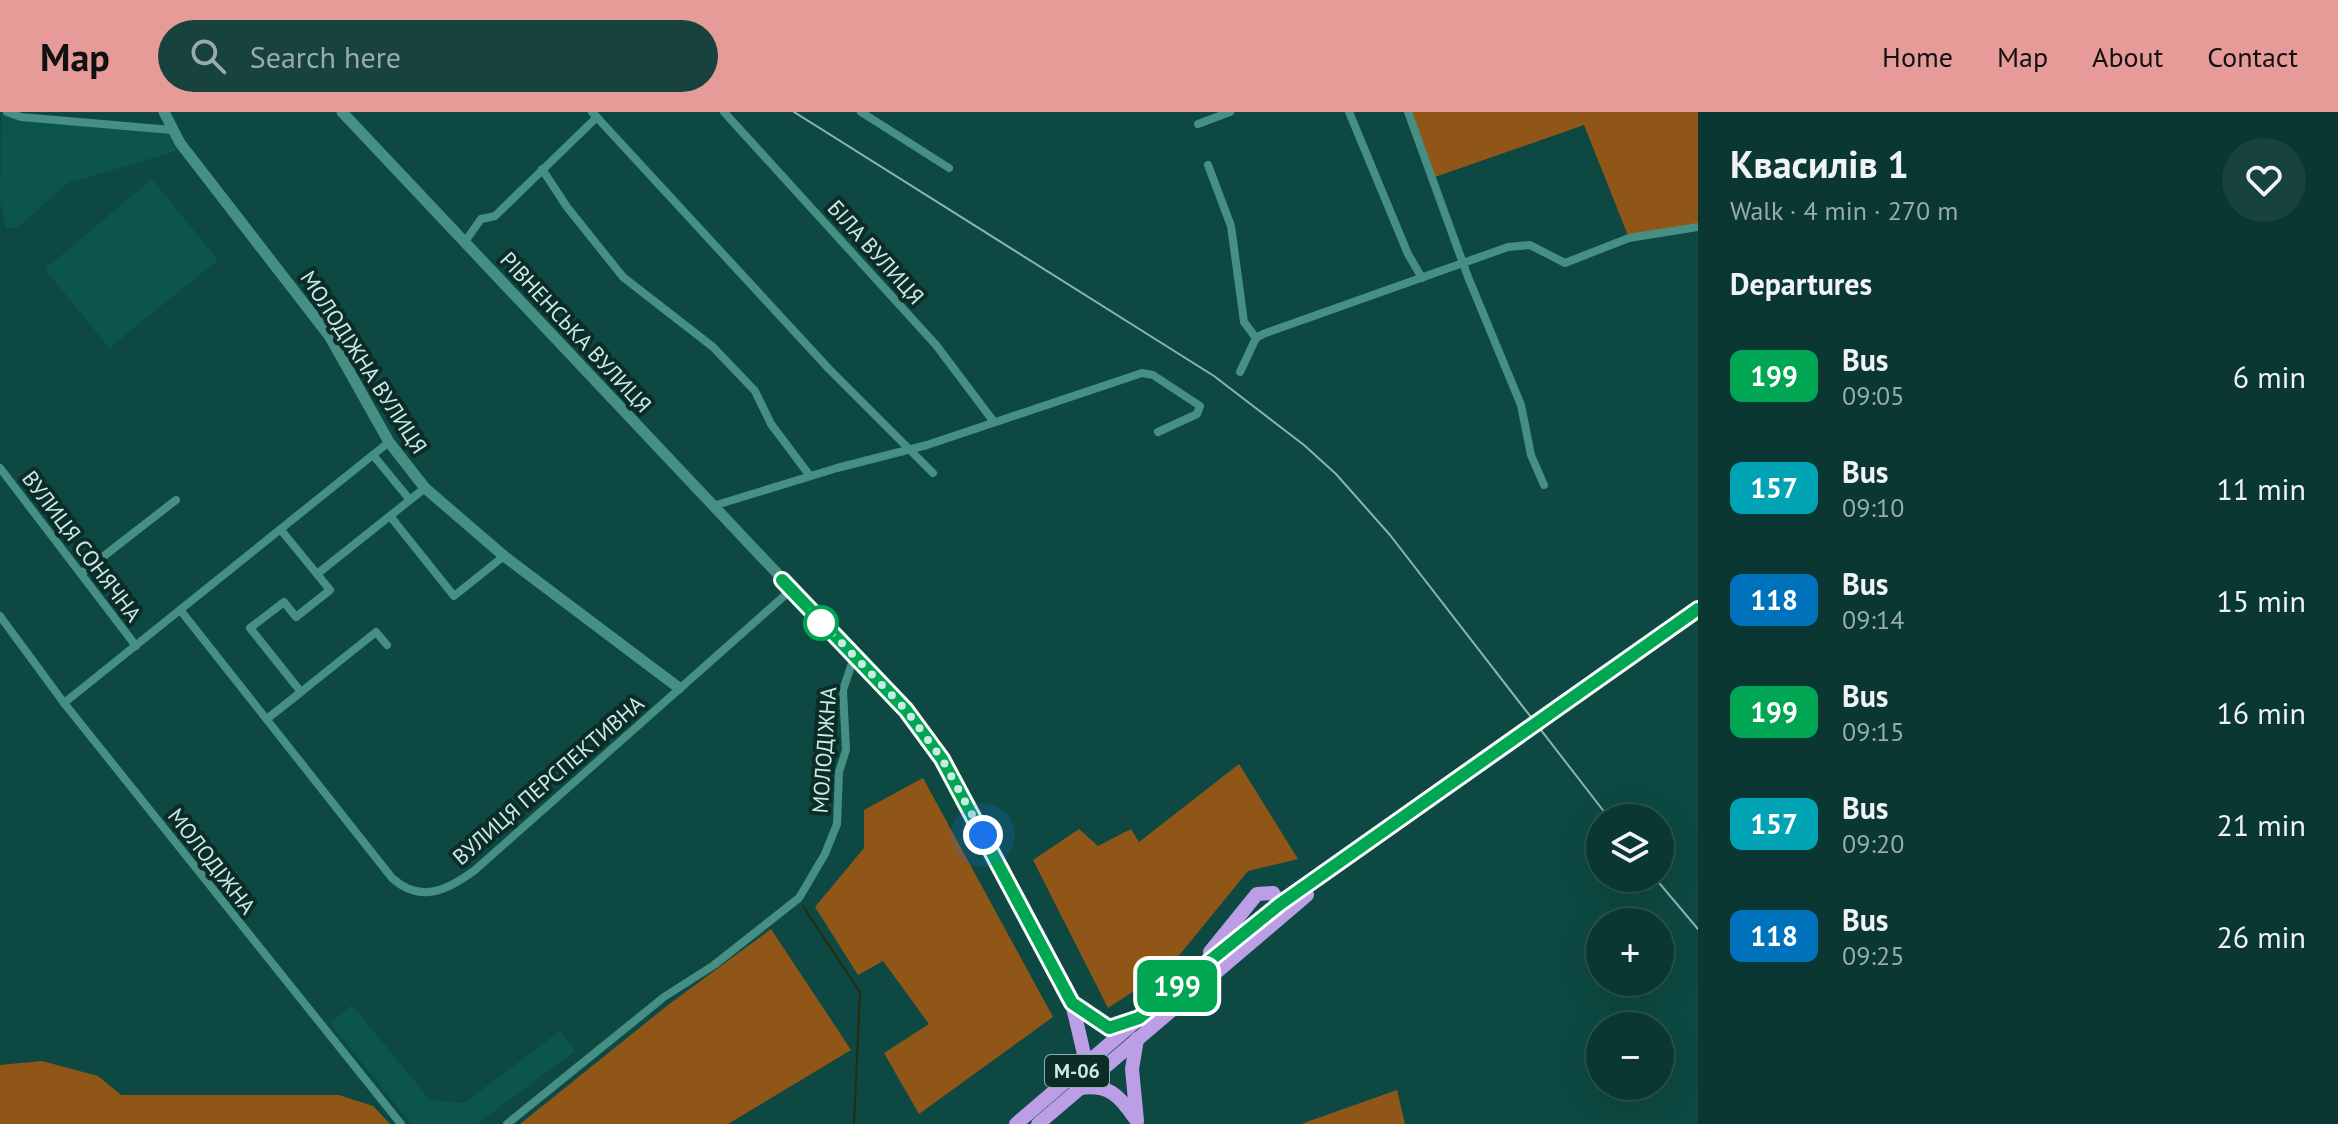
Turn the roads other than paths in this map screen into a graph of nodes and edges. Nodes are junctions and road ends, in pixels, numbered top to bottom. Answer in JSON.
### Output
{"nodes":[{"id":1,"x":7,"y":112,"type":"edge"},
{"id":2,"x":164,"y":112,"type":"edge"},
{"id":3,"x":342,"y":112,"type":"edge"},
{"id":4,"x":724,"y":112,"type":"edge"},
{"id":5,"x":861,"y":112,"type":"edge"},
{"id":6,"x":1230,"y":112,"type":"edge"},
{"id":7,"x":1349,"y":112,"type":"edge"},
{"id":8,"x":1408,"y":112,"type":"edge"},
{"id":9,"x":595,"y":115,"type":"edge"},
{"id":10,"x":1198,"y":124,"type":"dead end"},
{"id":11,"x":172,"y":130,"type":"junction"},
{"id":12,"x":1208,"y":165,"type":"dead end"},
{"id":13,"x":949,"y":168,"type":"dead end"},
{"id":14,"x":542,"y":169,"type":"junction"},
{"id":15,"x":1698,"y":227,"type":"edge"},
{"id":16,"x":464,"y":243,"type":"junction"},
{"id":17,"x":1463,"y":262,"type":"junction"},
{"id":18,"x":1422,"y":278,"type":"junction"},
{"id":19,"x":1256,"y":338,"type":"junction"},
{"id":20,"x":1240,"y":372,"type":"dead end"},
{"id":21,"x":994,"y":422,"type":"junction"},
{"id":22,"x":1158,"y":432,"type":"dead end"},
{"id":23,"x":389,"y":442,"type":"junction"},
{"id":24,"x":909,"y":450,"type":"junction"},
{"id":25,"x":373,"y":455,"type":"junction"},
{"id":26,"x":0,"y":468,"type":"edge"},
{"id":27,"x":933,"y":473,"type":"dead end"},
{"id":28,"x":810,"y":476,"type":"junction"},
{"id":29,"x":1544,"y":485,"type":"dead end"},
{"id":30,"x":425,"y":488,"type":"junction"},
{"id":31,"x":176,"y":500,"type":"dead end"},
{"id":32,"x":410,"y":500,"type":"junction"},
{"id":33,"x":713,"y":506,"type":"junction"},
{"id":34,"x":390,"y":516,"type":"junction"},
{"id":35,"x":281,"y":530,"type":"junction"},
{"id":36,"x":504,"y":556,"type":"junction"},
{"id":37,"x":82,"y":573,"type":"junction"},
{"id":38,"x":317,"y":574,"type":"junction"},
{"id":39,"x":791,"y":590,"type":"junction"},
{"id":40,"x":1698,"y":609,"type":"edge"},
{"id":41,"x":181,"y":611,"type":"junction"},
{"id":42,"x":0,"y":616,"type":"edge"},
{"id":43,"x":387,"y":645,"type":"dead end"},
{"id":44,"x":136,"y":646,"type":"junction"},
{"id":45,"x":854,"y":657,"type":"junction"},
{"id":46,"x":679,"y":688,"type":"junction"},
{"id":47,"x":301,"y":692,"type":"junction"},
{"id":48,"x":64,"y":703,"type":"junction"},
{"id":49,"x":268,"y":718,"type":"junction"},
{"id":50,"x":1378,"y":835,"type":"junction"},
{"id":51,"x":1280,"y":904,"type":"junction"},
{"id":52,"x":1272,"y":925,"type":"junction"},
{"id":53,"x":1198,"y":968,"type":"junction"},
{"id":54,"x":1072,"y":1003,"type":"junction"},
{"id":55,"x":1139,"y":1018,"type":"junction"},
{"id":56,"x":1137,"y":1039,"type":"junction"},
{"id":57,"x":1062,"y":1085,"type":"junction"},
{"id":58,"x":1080,"y":1088,"type":"junction"},
{"id":59,"x":1137,"y":1122,"type":"edge"},
{"id":60,"x":401,"y":1124,"type":"edge"},
{"id":61,"x":507,"y":1124,"type":"edge"},
{"id":62,"x":1016,"y":1124,"type":"edge"},
{"id":63,"x":1038,"y":1124,"type":"edge"}],
"edges":[{"from":1,"to":11,"type":"street"},
{"from":2,"to":11,"type":"main road","name":"МОЛОДІЖНА ВУЛИЦЯ"},
{"from":3,"to":16,"type":"main road","name":"РІВНЕНСЬКА ВУЛИЦЯ"},
{"from":4,"to":21,"type":"street","name":"БІЛА ВУЛИЦЯ"},
{"from":5,"to":13,"type":"street"},
{"from":6,"to":10,"type":"street"},
{"from":7,"to":18,"type":"street"},
{"from":8,"to":17,"type":"street"},
{"from":9,"to":14,"type":"street"},
{"from":9,"to":24,"type":"street"},
{"from":11,"to":23,"type":"main road","name":"МОЛОДІЖНА ВУЛИЦЯ"},
{"from":12,"to":19,"type":"street"},
{"from":14,"to":16,"type":"street"},
{"from":14,"to":28,"type":"street"},
{"from":15,"to":17,"type":"street"},
{"from":16,"to":33,"type":"main road","name":"РІВНЕНСЬКА ВУЛИЦЯ"},
{"from":17,"to":18,"type":"street"},
{"from":17,"to":29,"type":"street"},
{"from":18,"to":19,"type":"street"},
{"from":19,"to":20,"type":"street"},
{"from":21,"to":22,"type":"street"},
{"from":21,"to":24,"type":"street"},
{"from":23,"to":25,"type":"street"},
{"from":23,"to":30,"type":"main road","name":"МОЛОДІЖНА ВУЛИЦЯ"},
{"from":24,"to":27,"type":"street"},
{"from":24,"to":28,"type":"street"},
{"from":25,"to":32,"type":"street"},
{"from":25,"to":35,"type":"street"},
{"from":26,"to":37,"type":"street","name":"ВУЛИЦЯ СОНЯЧНА"},
{"from":28,"to":33,"type":"street"},
{"from":30,"to":32,"type":"street"},
{"from":30,"to":36,"type":"main road","name":"МОЛОДІЖНА ВУЛИЦЯ"},
{"from":31,"to":37,"type":"street"},
{"from":32,"to":34,"type":"street"},
{"from":33,"to":39,"type":"main road","name":"РІВНЕНСЬКА ВУЛИЦЯ"},
{"from":34,"to":36,"type":"street"},
{"from":34,"to":38,"type":"street"},
{"from":35,"to":38,"type":"street"},
{"from":35,"to":41,"type":"street"},
{"from":36,"to":46,"type":"main road","name":"МОЛОДІЖНА ВУЛИЦЯ"},
{"from":37,"to":44,"type":"street","name":"ВУЛИЦЯ СОНЯЧНА"},
{"from":38,"to":47,"type":"street"},
{"from":39,"to":45,"type":"main road","name":"РІВНЕНСЬКА ВУЛИЦЯ"},
{"from":39,"to":46,"type":"street","name":"ВУЛИЦЯ ПЕРСПЕКТИВНА"},
{"from":40,"to":50,"type":"highway","number":"М-06"},
{"from":41,"to":44,"type":"street"},
{"from":41,"to":49,"type":"street","name":"ВУЛИЦЯ ПЕРСПЕКТИВНА"},
{"from":42,"to":48,"type":"street","name":"МОЛОДІЖНА"},
{"from":43,"to":47,"type":"street"},
{"from":44,"to":48,"type":"street"},
{"from":45,"to":54,"type":"main road","name":"РІВНЕНСЬКА ВУЛИЦЯ"},
{"from":45,"to":61,"type":"street","name":"МОЛОДІЖНА"},
{"from":46,"to":49,"type":"street","name":"ВУЛИЦЯ ПЕРСПЕКТИВНА"},
{"from":47,"to":49,"type":"street"},
{"from":48,"to":60,"type":"street","name":"МОЛОДІЖНА"},
{"from":50,"to":51,"type":"highway","number":"М-06"},
{"from":50,"to":52,"type":"highway","number":"М-06"},
{"from":51,"to":52,"type":"highway"},
{"from":51,"to":53,"type":"highway","number":"М-06"},
{"from":51,"to":53,"type":"highway"},
{"from":52,"to":56,"type":"highway","number":"М-06"},
{"from":53,"to":55,"type":"highway","number":"М-06"},
{"from":54,"to":55,"type":"highway"},
{"from":54,"to":57,"type":"highway"},
{"from":55,"to":57,"type":"highway","number":"М-06"},
{"from":56,"to":58,"type":"highway","number":"М-06"},
{"from":56,"to":59,"type":"highway"},
{"from":57,"to":62,"type":"highway","number":"М-06"},
{"from":58,"to":59,"type":"highway"},
{"from":58,"to":63,"type":"highway","number":"М-06"}]}
